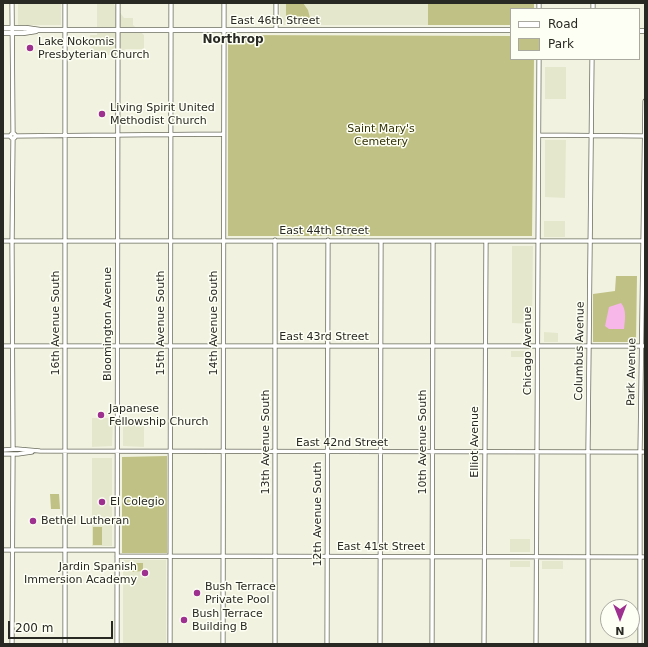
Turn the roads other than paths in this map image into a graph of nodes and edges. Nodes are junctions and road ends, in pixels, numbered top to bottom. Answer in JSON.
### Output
{"nodes":[{"id":1,"x":12,"y":3,"type":"edge"},
{"id":2,"x":65,"y":3,"type":"edge"},
{"id":3,"x":118,"y":3,"type":"edge"},
{"id":4,"x":171,"y":3,"type":"edge"},
{"id":5,"x":224,"y":3,"type":"edge"},
{"id":6,"x":276,"y":3,"type":"edge"},
{"id":7,"x":3,"y":28,"type":"edge"},
{"id":8,"x":12,"y":30,"type":"junction"},
{"id":9,"x":65,"y":30,"type":"junction"},
{"id":10,"x":118,"y":30,"type":"junction"},
{"id":11,"x":171,"y":30,"type":"junction"},
{"id":12,"x":224,"y":30,"type":"junction"},
{"id":13,"x":276,"y":30,"type":"junction"},
{"id":14,"x":510,"y":30,"type":"edge"},
{"id":15,"x":3,"y":33,"type":"edge"},
{"id":16,"x":540,"y":60,"type":"edge"},
{"id":17,"x":592,"y":60,"type":"edge"},
{"id":18,"x":645,"y":101,"type":"edge"},
{"id":19,"x":223,"y":134,"type":"junction"},
{"id":20,"x":65,"y":135,"type":"junction"},
{"id":21,"x":118,"y":135,"type":"junction"},
{"id":22,"x":170,"y":135,"type":"junction"},
{"id":23,"x":539,"y":135,"type":"junction"},
{"id":24,"x":3,"y":136,"type":"edge"},
{"id":25,"x":13,"y":136,"type":"junction"},
{"id":26,"x":592,"y":136,"type":"junction"},
{"id":27,"x":645,"y":136,"type":"edge"},
{"id":28,"x":117,"y":240,"type":"junction"},
{"id":29,"x":170,"y":240,"type":"junction"},
{"id":30,"x":223,"y":240,"type":"junction"},
{"id":31,"x":275,"y":240,"type":"junction"},
{"id":32,"x":328,"y":240,"type":"junction"},
{"id":33,"x":381,"y":240,"type":"junction"},
{"id":34,"x":3,"y":241,"type":"edge"},
{"id":35,"x":12,"y":241,"type":"junction"},
{"id":36,"x":65,"y":241,"type":"junction"},
{"id":37,"x":433,"y":241,"type":"junction"},
{"id":38,"x":486,"y":241,"type":"junction"},
{"id":39,"x":538,"y":241,"type":"junction"},
{"id":40,"x":591,"y":241,"type":"junction"},
{"id":41,"x":644,"y":241,"type":"edge"},
{"id":42,"x":3,"y":346,"type":"edge"},
{"id":43,"x":12,"y":346,"type":"junction"},
{"id":44,"x":65,"y":346,"type":"junction"},
{"id":45,"x":117,"y":346,"type":"junction"},
{"id":46,"x":170,"y":346,"type":"junction"},
{"id":47,"x":223,"y":346,"type":"junction"},
{"id":48,"x":275,"y":346,"type":"junction"},
{"id":49,"x":328,"y":346,"type":"junction"},
{"id":50,"x":380,"y":346,"type":"junction"},
{"id":51,"x":432,"y":346,"type":"junction"},
{"id":52,"x":485,"y":346,"type":"junction"},
{"id":53,"x":537,"y":346,"type":"junction"},
{"id":54,"x":589,"y":346,"type":"junction"},
{"id":55,"x":643,"y":346,"type":"edge"},
{"id":56,"x":13,"y":449,"type":"junction"},
{"id":57,"x":3,"y":450,"type":"edge"},
{"id":58,"x":40,"y":451,"type":"junction"},
{"id":59,"x":65,"y":451,"type":"junction"},
{"id":60,"x":117,"y":451,"type":"junction"},
{"id":61,"x":170,"y":451,"type":"junction"},
{"id":62,"x":222,"y":451,"type":"junction"},
{"id":63,"x":275,"y":452,"type":"junction"},
{"id":64,"x":327,"y":452,"type":"junction"},
{"id":65,"x":380,"y":452,"type":"junction"},
{"id":66,"x":432,"y":452,"type":"junction"},
{"id":67,"x":484,"y":452,"type":"junction"},
{"id":68,"x":536,"y":452,"type":"junction"},
{"id":69,"x":588,"y":452,"type":"junction"},
{"id":70,"x":640,"y":452,"type":"junction"},
{"id":71,"x":645,"y":452,"type":"edge"},
{"id":72,"x":3,"y":454,"type":"edge"},
{"id":73,"x":13,"y":454,"type":"junction"},
{"id":74,"x":3,"y":550,"type":"edge"},
{"id":75,"x":13,"y":550,"type":"junction"},
{"id":76,"x":65,"y":550,"type":"junction"},
{"id":77,"x":117,"y":550,"type":"junction"},
{"id":78,"x":170,"y":555,"type":"junction"},
{"id":79,"x":117,"y":556,"type":"junction"},
{"id":80,"x":223,"y":556,"type":"junction"},
{"id":81,"x":275,"y":556,"type":"junction"},
{"id":82,"x":328,"y":556,"type":"junction"},
{"id":83,"x":379,"y":556,"type":"junction"},
{"id":84,"x":432,"y":556,"type":"junction"},
{"id":85,"x":484,"y":556,"type":"junction"},
{"id":86,"x":536,"y":556,"type":"junction"},
{"id":87,"x":588,"y":556,"type":"junction"},
{"id":88,"x":640,"y":557,"type":"junction"},
{"id":89,"x":645,"y":557,"type":"edge"},
{"id":90,"x":12,"y":644,"type":"edge"},
{"id":91,"x":65,"y":644,"type":"edge"},
{"id":92,"x":117,"y":644,"type":"edge"},
{"id":93,"x":170,"y":644,"type":"edge"},
{"id":94,"x":223,"y":644,"type":"edge"},
{"id":95,"x":275,"y":644,"type":"edge"},
{"id":96,"x":327,"y":644,"type":"edge"},
{"id":97,"x":380,"y":644,"type":"edge"},
{"id":98,"x":432,"y":644,"type":"edge"},
{"id":99,"x":484,"y":644,"type":"edge"},
{"id":100,"x":536,"y":644,"type":"edge"},
{"id":101,"x":588,"y":644,"type":"edge"},
{"id":102,"x":640,"y":644,"type":"edge"}],
"edges":[{"from":1,"to":8,"type":"street"},
{"from":2,"to":9,"type":"street","name":"16th Avenue South"},
{"from":3,"to":10,"type":"street","name":"Bloomington Avenue"},
{"from":4,"to":11,"type":"street","name":"15th Avenue South"},
{"from":5,"to":12,"type":"street","name":"14th Avenue South"},
{"from":6,"to":13,"type":"street"},
{"from":7,"to":8,"type":"main road","name":"East 46th Street"},
{"from":8,"to":9,"type":"main road","name":"East 46th Street"},
{"from":8,"to":15,"type":"main road","name":"East 46th Street"},
{"from":8,"to":25,"type":"street"},
{"from":9,"to":10,"type":"main road","name":"East 46th Street"},
{"from":9,"to":20,"type":"street","name":"16th Avenue South"},
{"from":10,"to":11,"type":"main road","name":"East 46th Street"},
{"from":10,"to":21,"type":"street","name":"Bloomington Avenue"},
{"from":11,"to":12,"type":"main road","name":"East 46th Street"},
{"from":11,"to":22,"type":"street","name":"15th Avenue South"},
{"from":12,"to":13,"type":"main road","name":"East 46th Street"},
{"from":12,"to":19,"type":"street","name":"14th Avenue South"},
{"from":13,"to":14,"type":"main road","name":"East 46th Street"},
{"from":16,"to":23,"type":"street","name":"Chicago Avenue"},
{"from":17,"to":26,"type":"street","name":"Columbus Avenue"},
{"from":18,"to":27,"type":"street","name":"Park Avenue"},
{"from":19,"to":22,"type":"street"},
{"from":19,"to":30,"type":"street","name":"14th Avenue South"},
{"from":20,"to":21,"type":"street"},
{"from":20,"to":25,"type":"street"},
{"from":20,"to":36,"type":"street","name":"16th Avenue South"},
{"from":21,"to":22,"type":"street"},
{"from":21,"to":28,"type":"street","name":"Bloomington Avenue"},
{"from":22,"to":29,"type":"street","name":"15th Avenue South"},
{"from":23,"to":26,"type":"street"},
{"from":23,"to":39,"type":"street","name":"Chicago Avenue"},
{"from":24,"to":25,"type":"street"},
{"from":25,"to":35,"type":"street"},
{"from":26,"to":27,"type":"street"},
{"from":26,"to":40,"type":"street","name":"Columbus Avenue"},
{"from":27,"to":41,"type":"street","name":"Park Avenue"},
{"from":28,"to":29,"type":"street","name":"East 44th Street"},
{"from":28,"to":36,"type":"street","name":"East 44th Street"},
{"from":28,"to":45,"type":"street","name":"Bloomington Avenue"},
{"from":29,"to":30,"type":"street","name":"East 44th Street"},
{"from":29,"to":46,"type":"street","name":"15th Avenue South"},
{"from":30,"to":31,"type":"street","name":"East 44th Street"},
{"from":30,"to":47,"type":"street","name":"14th Avenue South"},
{"from":31,"to":32,"type":"street","name":"East 44th Street"},
{"from":31,"to":48,"type":"street","name":"13th Avenue South"},
{"from":32,"to":33,"type":"street","name":"East 44th Street"},
{"from":32,"to":49,"type":"street","name":"12th Avenue South"},
{"from":33,"to":37,"type":"street","name":"East 44th Street"},
{"from":33,"to":50,"type":"street"},
{"from":34,"to":35,"type":"street","name":"East 44th Street"},
{"from":35,"to":36,"type":"street","name":"East 44th Street"},
{"from":35,"to":43,"type":"street"},
{"from":36,"to":44,"type":"street","name":"16th Avenue South"},
{"from":37,"to":38,"type":"street","name":"East 44th Street"},
{"from":37,"to":51,"type":"street","name":"10th Avenue South"},
{"from":38,"to":39,"type":"street","name":"East 44th Street"},
{"from":38,"to":52,"type":"street","name":"Elliot Avenue"},
{"from":39,"to":40,"type":"street","name":"East 44th Street"},
{"from":39,"to":53,"type":"street","name":"Chicago Avenue"},
{"from":40,"to":41,"type":"street","name":"East 44th Street"},
{"from":40,"to":54,"type":"street","name":"Columbus Avenue"},
{"from":41,"to":55,"type":"street","name":"Park Avenue"},
{"from":42,"to":43,"type":"street","name":"East 43rd Street"},
{"from":43,"to":44,"type":"street","name":"East 43rd Street"},
{"from":43,"to":56,"type":"street"},
{"from":44,"to":45,"type":"street","name":"East 43rd Street"},
{"from":44,"to":59,"type":"street","name":"16th Avenue South"},
{"from":45,"to":46,"type":"street","name":"East 43rd Street"},
{"from":45,"to":60,"type":"street","name":"Bloomington Avenue"},
{"from":46,"to":47,"type":"street","name":"East 43rd Street"},
{"from":46,"to":61,"type":"street","name":"15th Avenue South"},
{"from":47,"to":48,"type":"street","name":"East 43rd Street"},
{"from":47,"to":62,"type":"street","name":"14th Avenue South"},
{"from":48,"to":49,"type":"street","name":"East 43rd Street"},
{"from":48,"to":63,"type":"street","name":"13th Avenue South"},
{"from":49,"to":50,"type":"street","name":"East 43rd Street"},
{"from":49,"to":64,"type":"street","name":"12th Avenue South"},
{"from":50,"to":51,"type":"street","name":"East 43rd Street"},
{"from":50,"to":65,"type":"street"},
{"from":51,"to":52,"type":"street","name":"East 43rd Street"},
{"from":51,"to":66,"type":"street","name":"10th Avenue South"},
{"from":52,"to":53,"type":"street","name":"East 43rd Street"},
{"from":52,"to":67,"type":"street","name":"Elliot Avenue"},
{"from":53,"to":54,"type":"street","name":"East 43rd Street"},
{"from":53,"to":68,"type":"street","name":"Chicago Avenue"},
{"from":54,"to":55,"type":"street","name":"East 43rd Street"},
{"from":54,"to":69,"type":"street","name":"Columbus Avenue"},
{"from":55,"to":70,"type":"street","name":"Park Avenue"},
{"from":56,"to":57,"type":"street","name":"East 42nd Street"},
{"from":56,"to":58,"type":"street","name":"East 42nd Street"},
{"from":58,"to":59,"type":"street","name":"East 42nd Street"},
{"from":58,"to":73,"type":"street","name":"East 42nd Street"},
{"from":59,"to":60,"type":"street","name":"East 42nd Street"},
{"from":59,"to":76,"type":"street","name":"16th Avenue South"},
{"from":60,"to":61,"type":"street","name":"East 42nd Street"},
{"from":60,"to":77,"type":"street","name":"Bloomington Avenue"},
{"from":61,"to":62,"type":"street","name":"East 42nd Street"},
{"from":61,"to":78,"type":"street","name":"15th Avenue South"},
{"from":62,"to":63,"type":"street","name":"East 42nd Street"},
{"from":62,"to":80,"type":"street","name":"14th Avenue South"},
{"from":63,"to":64,"type":"street","name":"East 42nd Street"},
{"from":63,"to":81,"type":"street","name":"13th Avenue South"},
{"from":64,"to":65,"type":"street","name":"East 42nd Street"},
{"from":64,"to":82,"type":"street","name":"12th Avenue South"},
{"from":65,"to":66,"type":"street","name":"East 42nd Street"},
{"from":65,"to":83,"type":"street"},
{"from":66,"to":67,"type":"street","name":"East 42nd Street"},
{"from":66,"to":84,"type":"street","name":"10th Avenue South"},
{"from":67,"to":68,"type":"street","name":"East 42nd Street"},
{"from":67,"to":85,"type":"street","name":"Elliot Avenue"},
{"from":68,"to":69,"type":"street","name":"East 42nd Street"},
{"from":68,"to":86,"type":"street","name":"Chicago Avenue"},
{"from":69,"to":70,"type":"street","name":"East 42nd Street"},
{"from":69,"to":87,"type":"street","name":"Columbus Avenue"},
{"from":70,"to":71,"type":"street","name":"East 42nd Street"},
{"from":70,"to":88,"type":"street","name":"Park Avenue"},
{"from":72,"to":73,"type":"street","name":"East 42nd Street"},
{"from":73,"to":75,"type":"street"},
{"from":74,"to":75,"type":"street"},
{"from":75,"to":76,"type":"street"},
{"from":75,"to":90,"type":"street"},
{"from":76,"to":77,"type":"street"},
{"from":76,"to":91,"type":"street","name":"16th Avenue South"},
{"from":77,"to":79,"type":"street","name":"Bloomington Avenue"},
{"from":78,"to":79,"type":"street","name":"East 41st Street"},
{"from":78,"to":80,"type":"street","name":"East 41st Street"},
{"from":78,"to":93,"type":"street","name":"15th Avenue South"},
{"from":79,"to":92,"type":"street","name":"Bloomington Avenue"},
{"from":80,"to":81,"type":"street","name":"East 41st Street"},
{"from":80,"to":94,"type":"street","name":"14th Avenue South"},
{"from":81,"to":82,"type":"street","name":"East 41st Street"},
{"from":81,"to":95,"type":"street","name":"13th Avenue South"},
{"from":82,"to":83,"type":"street","name":"East 41st Street"},
{"from":82,"to":96,"type":"street","name":"12th Avenue South"},
{"from":83,"to":84,"type":"street","name":"East 41st Street"},
{"from":83,"to":97,"type":"street"},
{"from":84,"to":85,"type":"street","name":"East 41st Street"},
{"from":84,"to":98,"type":"street","name":"10th Avenue South"},
{"from":85,"to":86,"type":"street","name":"East 41st Street"},
{"from":85,"to":99,"type":"street","name":"Elliot Avenue"},
{"from":86,"to":87,"type":"street","name":"East 41st Street"},
{"from":86,"to":100,"type":"street","name":"Chicago Avenue"},
{"from":87,"to":88,"type":"street","name":"East 41st Street"},
{"from":87,"to":101,"type":"street","name":"Columbus Avenue"},
{"from":88,"to":89,"type":"street","name":"East 41st Street"},
{"from":88,"to":102,"type":"street","name":"Park Avenue"}]}
